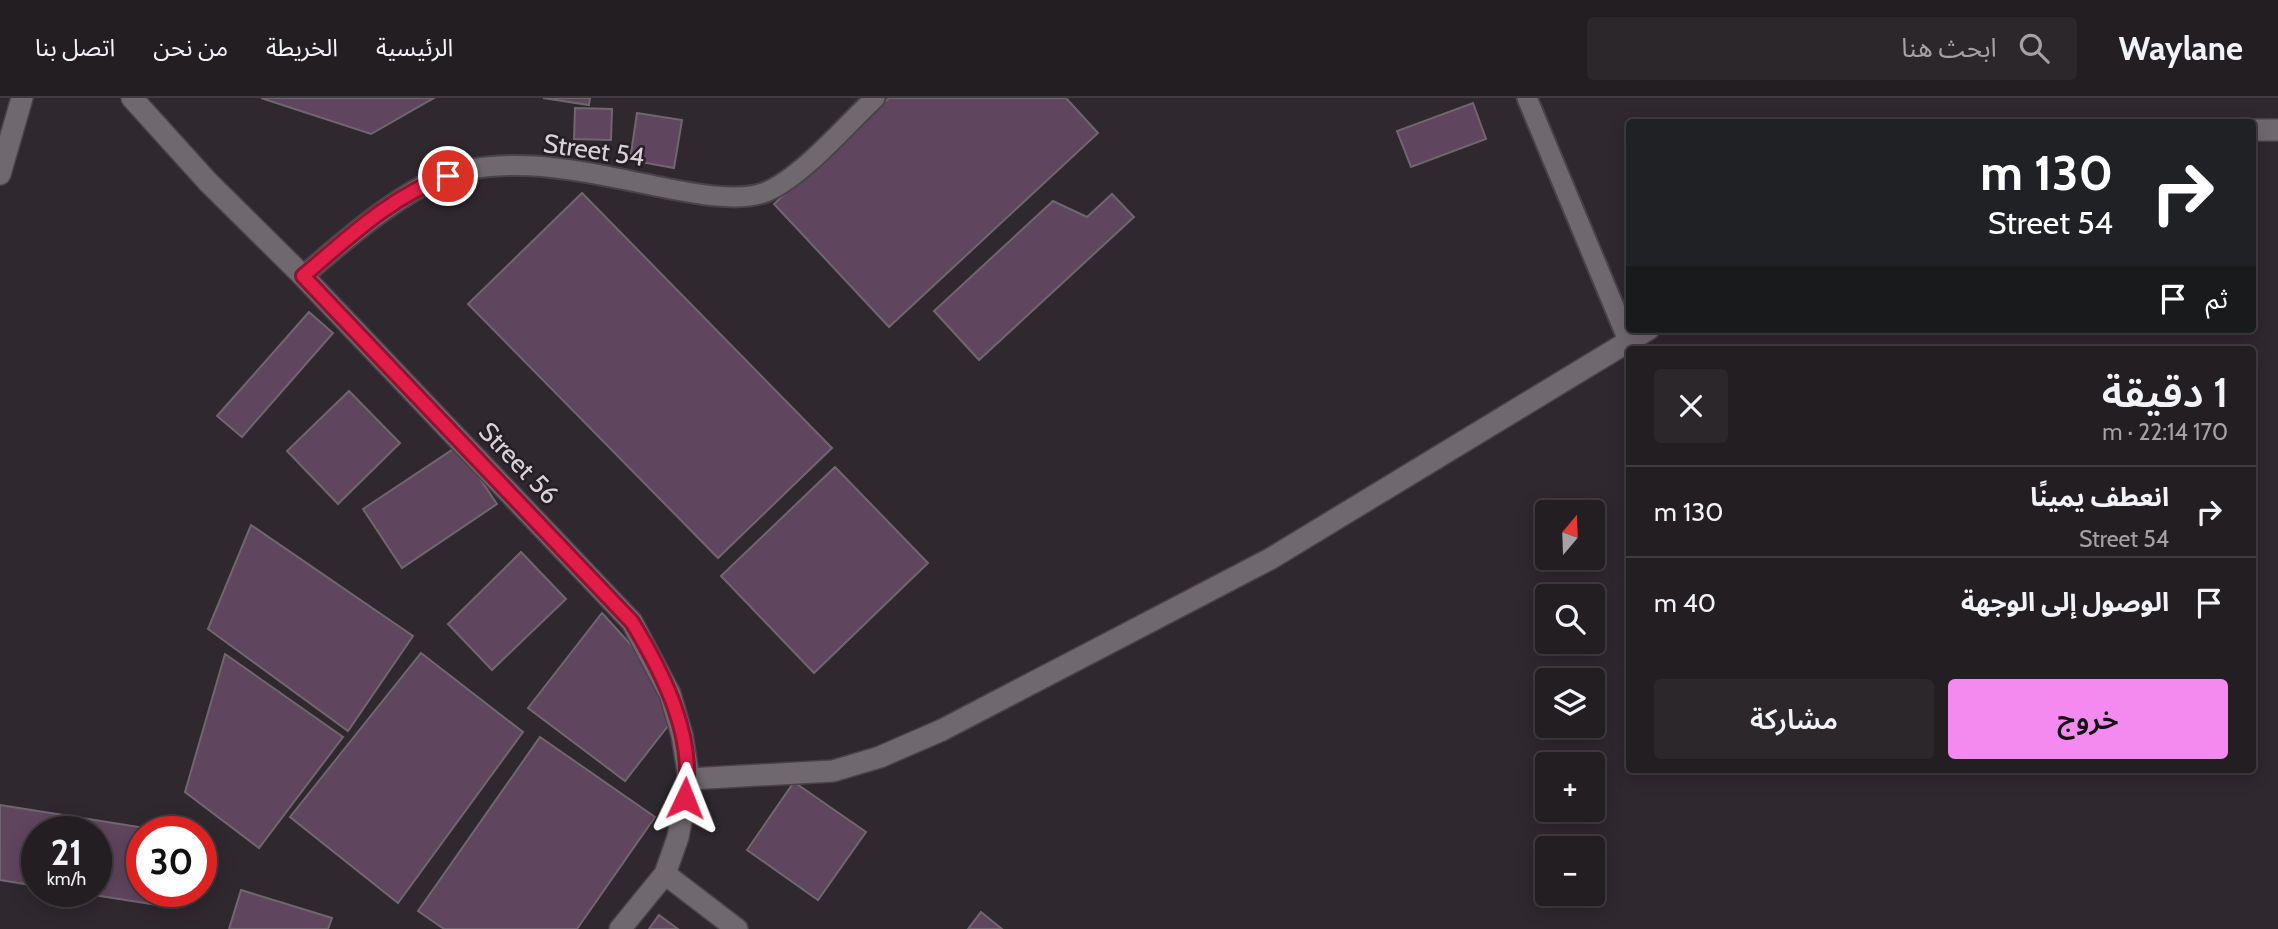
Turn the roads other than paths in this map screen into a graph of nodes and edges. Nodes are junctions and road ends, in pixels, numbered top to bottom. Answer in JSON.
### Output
{"nodes":[{"id":1,"x":22,"y":98,"type":"edge"},
{"id":2,"x":132,"y":98,"type":"edge"},
{"id":3,"x":875,"y":98,"type":"edge"},
{"id":4,"x":1527,"y":98,"type":"edge"},
{"id":5,"x":2256,"y":130,"type":"edge"},
{"id":6,"x":2278,"y":130,"type":"edge"},
{"id":7,"x":0,"y":174,"type":"edge"},
{"id":8,"x":303,"y":276,"type":"junction"},
{"id":9,"x":1641,"y":333,"type":"edge"},
{"id":10,"x":1628,"y":340,"type":"junction"},
{"id":11,"x":689,"y":779,"type":"junction"},
{"id":12,"x":665,"y":874,"type":"junction"},
{"id":13,"x":620,"y":929,"type":"edge"},
{"id":14,"x":737,"y":929,"type":"edge"}],
"edges":[{"from":1,"to":7,"type":"street"},
{"from":2,"to":8,"type":"street","name":"Street 56"},
{"from":3,"to":8,"type":"lane","name":"Street 54"},
{"from":4,"to":10,"type":"lane"},
{"from":5,"to":6,"type":"street"},
{"from":8,"to":11,"type":"street","name":"Street 56"},
{"from":9,"to":10,"type":"street"},
{"from":10,"to":11,"type":"street"},
{"from":11,"to":12,"type":"street","name":"Street 56"},
{"from":12,"to":13,"type":"street","name":"Street 56"},
{"from":12,"to":14,"type":"street"}]}
